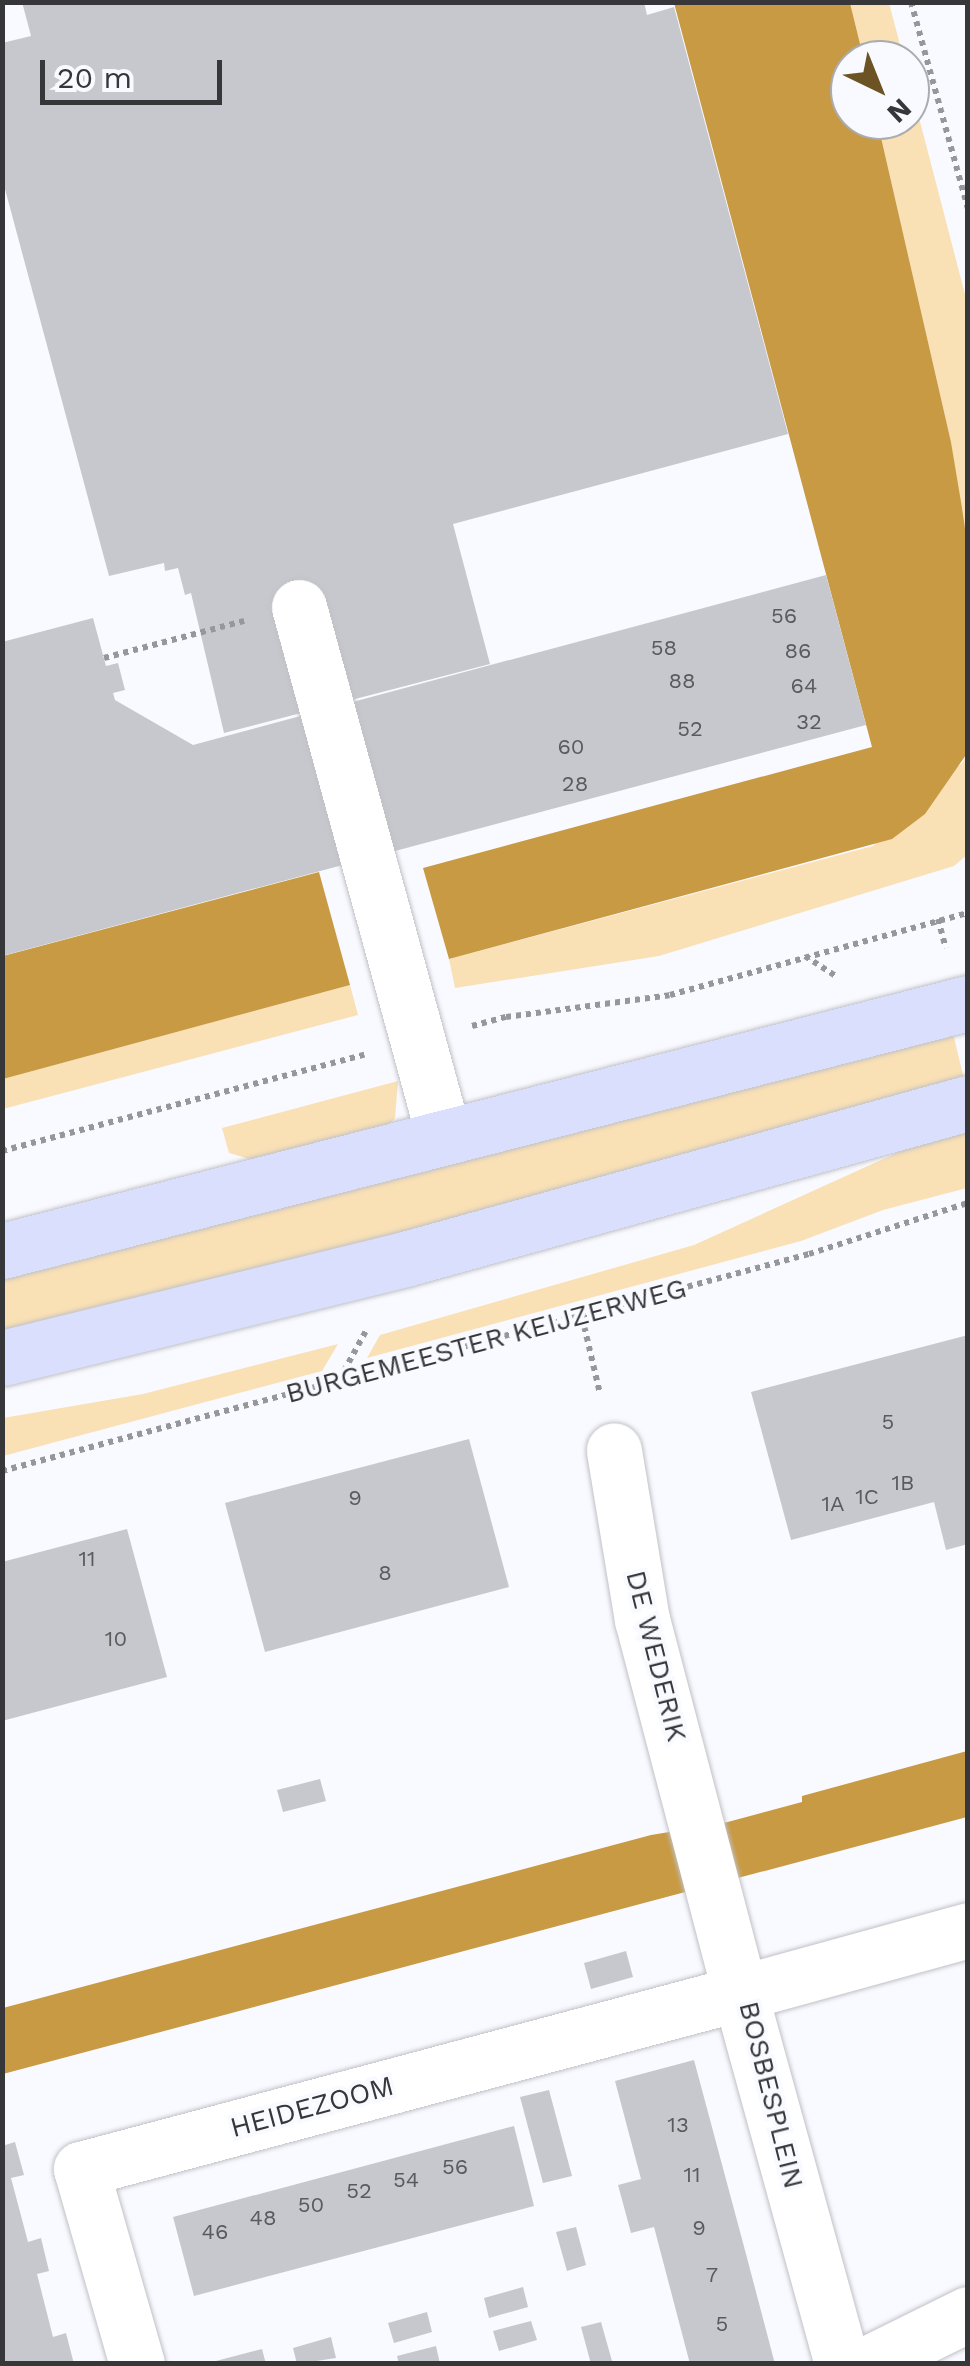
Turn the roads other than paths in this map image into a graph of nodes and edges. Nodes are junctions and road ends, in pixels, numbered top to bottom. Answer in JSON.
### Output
{"nodes":[{"id":1,"x":299,"y":607,"type":"dead end"},
{"id":2,"x":968,"y":1003,"type":"edge"},
{"id":3,"x":968,"y":1103,"type":"edge"},
{"id":4,"x":444,"y":1137,"type":"junction"},
{"id":5,"x":2,"y":1251,"type":"edge"},
{"id":6,"x":2,"y":1358,"type":"edge"},
{"id":7,"x":614,"y":1450,"type":"road end"},
{"id":8,"x":968,"y":1930,"type":"edge"},
{"id":9,"x":740,"y":1992,"type":"junction"},
{"id":10,"x":968,"y":2314,"type":"edge"},
{"id":11,"x":138,"y":2364,"type":"edge"},
{"id":12,"x":842,"y":2364,"type":"edge"},
{"id":13,"x":867,"y":2364,"type":"edge"}],
"edges":[{"from":1,"to":4,"type":"street"},
{"from":2,"to":4,"type":"main road"},
{"from":3,"to":6,"type":"main road"},
{"from":4,"to":5,"type":"main road"},
{"from":7,"to":9,"type":"street","name":"DE WEDERIK"},
{"from":8,"to":9,"type":"street","name":"BOSBESPLEIN"},
{"from":9,"to":11,"type":"street","name":"HEIDEZOOM"},
{"from":9,"to":12,"type":"street","name":"BOSBESPLEIN"},
{"from":10,"to":13,"type":"street"}]}
